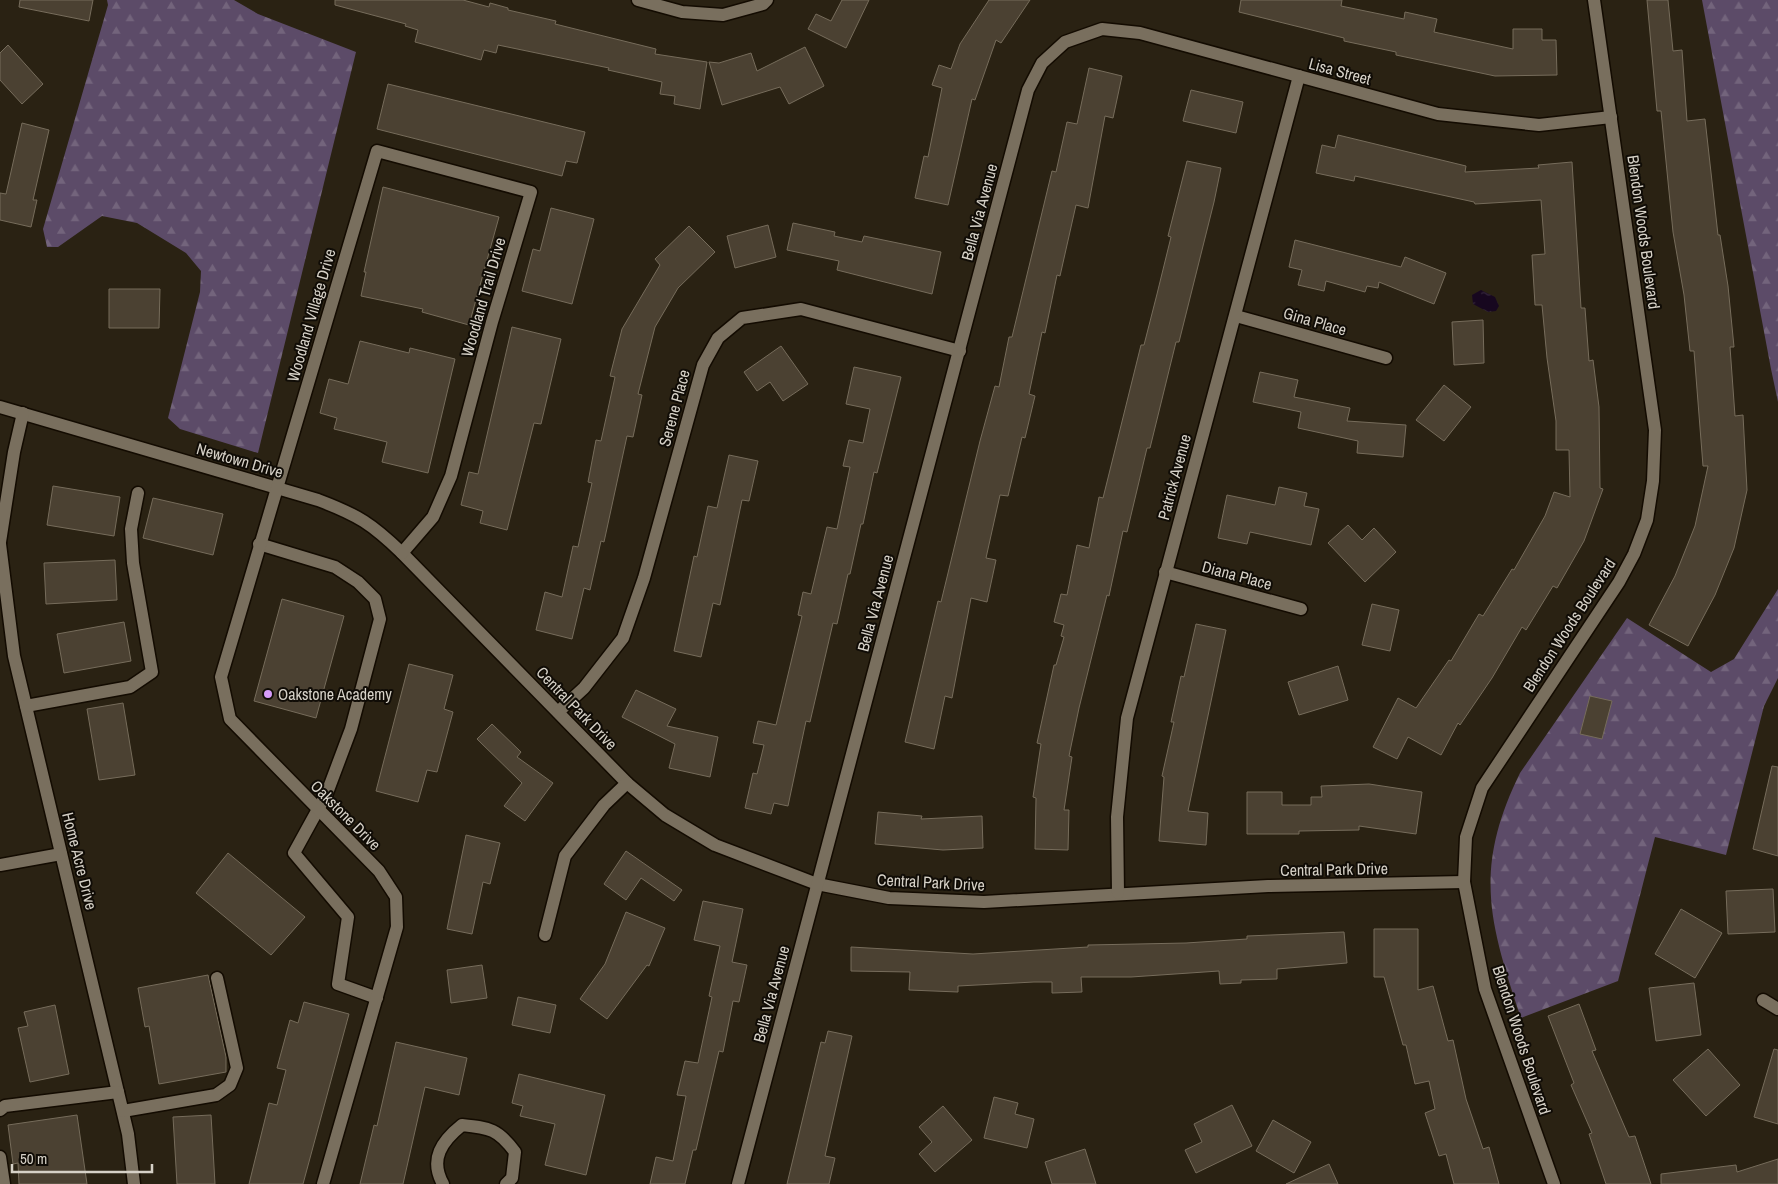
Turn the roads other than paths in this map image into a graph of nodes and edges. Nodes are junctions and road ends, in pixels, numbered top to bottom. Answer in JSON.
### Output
{"nodes":[{"id":1,"x":638,"y":0,"type":"edge"},
{"id":2,"x":1594,"y":0,"type":"edge"},
{"id":3,"x":765,"y":2,"type":"edge"},
{"id":4,"x":1065,"y":42,"type":"joint"},
{"id":5,"x":1299,"y":76,"type":"junction"},
{"id":6,"x":1611,"y":117,"type":"junction"},
{"id":7,"x":377,"y":151,"type":"joint"},
{"id":8,"x":1236,"y":316,"type":"junction"},
{"id":9,"x":960,"y":351,"type":"junction"},
{"id":10,"x":1386,"y":358,"type":"dead end"},
{"id":11,"x":0,"y":407,"type":"edge"},
{"id":12,"x":23,"y":413,"type":"junction"},
{"id":13,"x":276,"y":488,"type":"junction"},
{"id":14,"x":138,"y":492,"type":"dead end"},
{"id":15,"x":0,"y":543,"type":"edge"},
{"id":16,"x":259,"y":544,"type":"junction"},
{"id":17,"x":402,"y":553,"type":"junction"},
{"id":18,"x":1165,"y":572,"type":"junction"},
{"id":19,"x":443,"y":595,"type":"joint"},
{"id":20,"x":1301,"y":609,"type":"dead end"},
{"id":21,"x":26,"y":706,"type":"junction"},
{"id":22,"x":558,"y":712,"type":"junction"},
{"id":23,"x":627,"y":783,"type":"junction"},
{"id":24,"x":318,"y":810,"type":"junction"},
{"id":25,"x":61,"y":854,"type":"junction"},
{"id":26,"x":0,"y":865,"type":"edge"},
{"id":27,"x":1464,"y":882,"type":"junction"},
{"id":28,"x":817,"y":884,"type":"junction"},
{"id":29,"x":1118,"y":893,"type":"junction"},
{"id":30,"x":545,"y":935,"type":"dead end"},
{"id":31,"x":217,"y":978,"type":"dead end"},
{"id":32,"x":377,"y":998,"type":"junction"},
{"id":33,"x":1764,"y":1000,"type":"dead end"},
{"id":34,"x":1778,"y":1009,"type":"edge"},
{"id":35,"x":118,"y":1092,"type":"junction"},
{"id":36,"x":0,"y":1110,"type":"edge"},
{"id":37,"x":123,"y":1111,"type":"junction"},
{"id":38,"x":0,"y":1156,"type":"edge"},
{"id":39,"x":4,"y":1184,"type":"edge"},
{"id":40,"x":134,"y":1184,"type":"edge"},
{"id":41,"x":323,"y":1184,"type":"edge"},
{"id":42,"x":443,"y":1184,"type":"edge"},
{"id":43,"x":506,"y":1184,"type":"edge"},
{"id":44,"x":738,"y":1184,"type":"edge"},
{"id":45,"x":1554,"y":1184,"type":"edge"}],
"edges":[{"from":1,"to":3,"type":"street"},
{"from":2,"to":6,"type":"street","name":"Blendon Woods Boulevard"},
{"from":4,"to":5,"type":"street","name":"Lisa Street"},
{"from":4,"to":9,"type":"street","name":"Bella Via Avenue"},
{"from":5,"to":6,"type":"street","name":"Lisa Street"},
{"from":5,"to":8,"type":"street","name":"Patrick Avenue"},
{"from":6,"to":27,"type":"street","name":"Blendon Woods Boulevard"},
{"from":7,"to":13,"type":"street","name":"Woodland Village Drive"},
{"from":7,"to":17,"type":"street","name":"Woodland Trail Drive"},
{"from":8,"to":10,"type":"street","name":"Gina Place"},
{"from":8,"to":18,"type":"street","name":"Patrick Avenue"},
{"from":9,"to":22,"type":"street","name":"Serene Place"},
{"from":9,"to":28,"type":"street","name":"Bella Via Avenue"},
{"from":11,"to":12,"type":"street","name":"Newtown Drive"},
{"from":12,"to":13,"type":"street","name":"Newtown Drive"},
{"from":12,"to":15,"type":"street","name":"Home Acre Drive"},
{"from":13,"to":16,"type":"street","name":"Oakstone Drive"},
{"from":13,"to":17,"type":"street","name":"Newtown Drive"},
{"from":14,"to":21,"type":"street"},
{"from":15,"to":21,"type":"street","name":"Home Acre Drive"},
{"from":16,"to":24,"type":"street","name":"Oakstone Drive"},
{"from":16,"to":24,"type":"street"},
{"from":17,"to":19,"type":"street","name":"Newtown Drive"},
{"from":18,"to":20,"type":"street","name":"Diana Place"},
{"from":18,"to":29,"type":"street","name":"Patrick Avenue"},
{"from":19,"to":22,"type":"street","name":"Central Park Drive"},
{"from":21,"to":25,"type":"street","name":"Home Acre Drive"},
{"from":22,"to":23,"type":"street","name":"Central Park Drive"},
{"from":23,"to":28,"type":"street","name":"Central Park Drive"},
{"from":23,"to":30,"type":"street"},
{"from":24,"to":32,"type":"street","name":"Oakstone Drive"},
{"from":24,"to":32,"type":"street"},
{"from":25,"to":26,"type":"street"},
{"from":25,"to":35,"type":"street","name":"Home Acre Drive"},
{"from":27,"to":29,"type":"street","name":"Central Park Drive"},
{"from":27,"to":45,"type":"street","name":"Blendon Woods Boulevard"},
{"from":28,"to":29,"type":"street","name":"Central Park Drive"},
{"from":28,"to":44,"type":"street","name":"Bella Via Avenue"},
{"from":31,"to":37,"type":"street"},
{"from":32,"to":41,"type":"street","name":"Oakstone Drive"},
{"from":33,"to":34,"type":"street"},
{"from":35,"to":36,"type":"street"},
{"from":35,"to":37,"type":"street","name":"Home Acre Drive"},
{"from":37,"to":40,"type":"street","name":"Home Acre Drive"},
{"from":38,"to":39,"type":"street"},
{"from":42,"to":43,"type":"street"}]}
